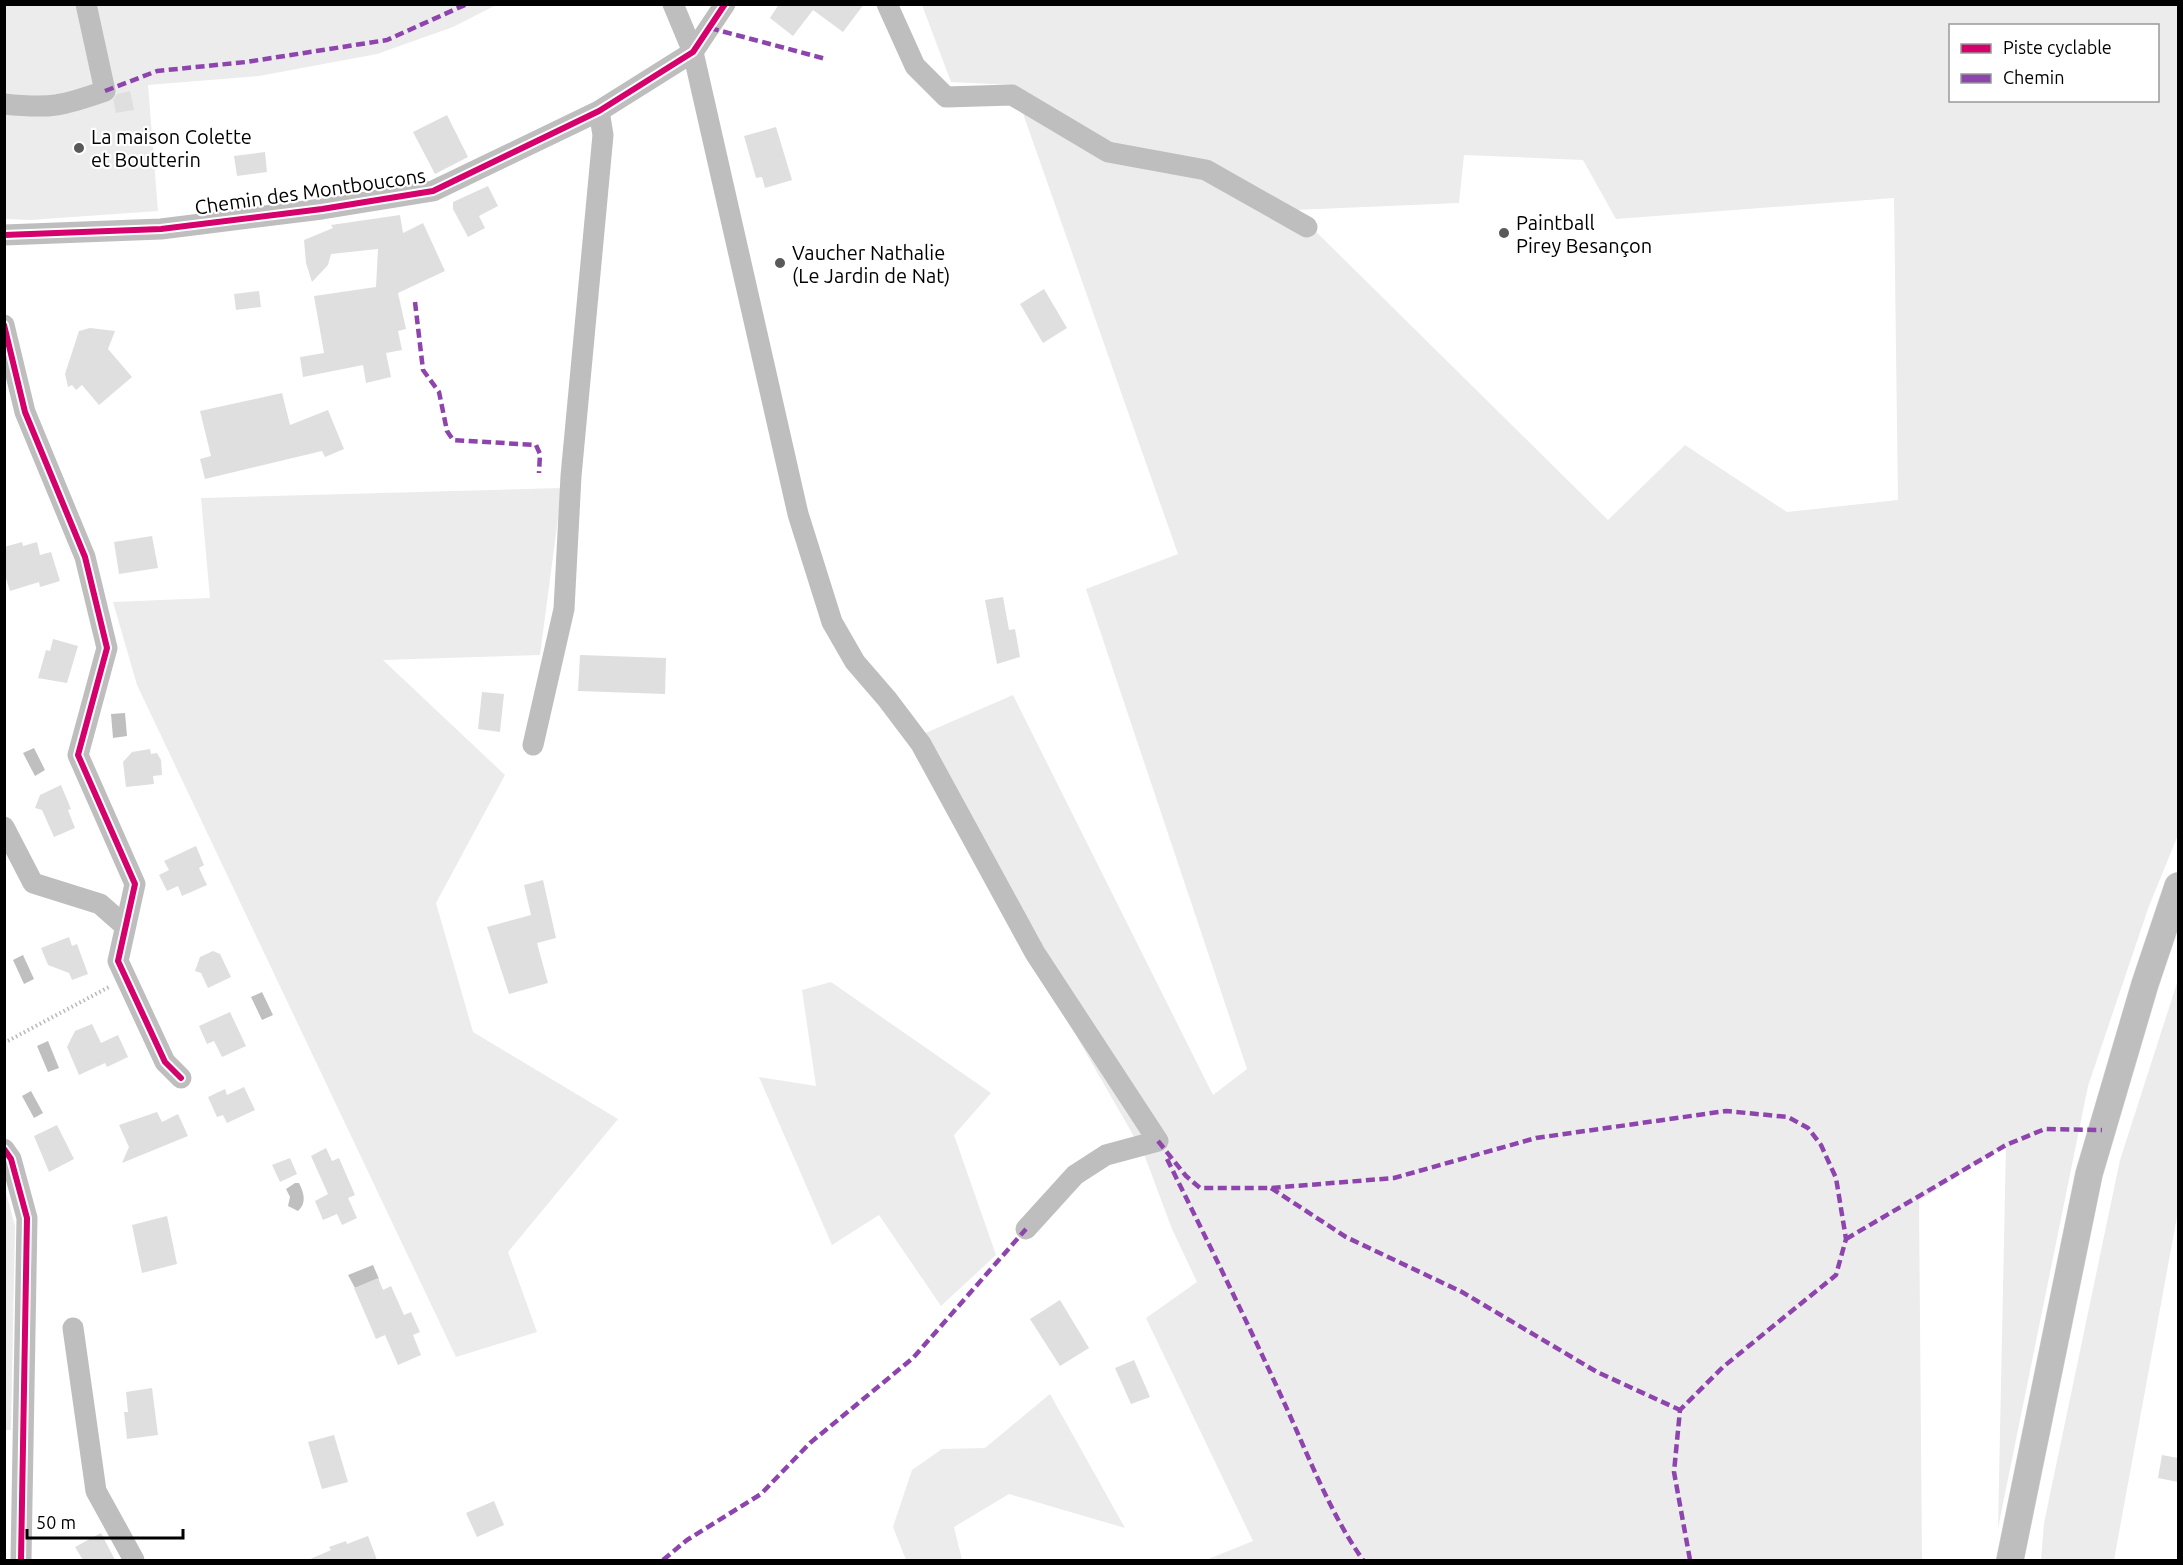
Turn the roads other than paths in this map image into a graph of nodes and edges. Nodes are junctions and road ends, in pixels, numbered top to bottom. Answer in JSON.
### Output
{"nodes":[{"id":1,"x":86,"y":4,"type":"edge"},
{"id":2,"x":673,"y":4,"type":"edge"},
{"id":3,"x":725,"y":4,"type":"edge"},
{"id":4,"x":887,"y":4,"type":"edge"},
{"id":5,"x":693,"y":52,"type":"junction"},
{"id":6,"x":4,"y":104,"type":"edge"},
{"id":7,"x":599,"y":111,"type":"junction"},
{"id":8,"x":1307,"y":227,"type":"dead end"},
{"id":9,"x":4,"y":235,"type":"edge"},
{"id":10,"x":4,"y":325,"type":"edge"},
{"id":11,"x":532,"y":745,"type":"dead end"},
{"id":12,"x":4,"y":827,"type":"edge"},
{"id":13,"x":2178,"y":886,"type":"edge"},
{"id":14,"x":125,"y":926,"type":"junction"},
{"id":15,"x":181,"y":1078,"type":"dead end"},
{"id":16,"x":4,"y":1149,"type":"edge"},
{"id":17,"x":1026,"y":1229,"type":"dead end"},
{"id":18,"x":73,"y":1328,"type":"dead end"},
{"id":19,"x":21,"y":1560,"type":"edge"},
{"id":20,"x":134,"y":1560,"type":"edge"},
{"id":21,"x":2010,"y":1560,"type":"edge"}],
"edges":[{"from":1,"to":6,"type":"street"},
{"from":2,"to":5,"type":"street"},
{"from":3,"to":5,"type":"street"},
{"from":4,"to":8,"type":"street"},
{"from":5,"to":7,"type":"street","name":"Chemin des Montboucons"},
{"from":5,"to":17,"type":"street"},
{"from":7,"to":9,"type":"street","name":"Chemin des Montboucons"},
{"from":7,"to":11,"type":"street"},
{"from":10,"to":14,"type":"street"},
{"from":12,"to":14,"type":"street"},
{"from":13,"to":21,"type":"main road"},
{"from":14,"to":15,"type":"street"},
{"from":16,"to":19,"type":"street"},
{"from":18,"to":20,"type":"street"}]}
